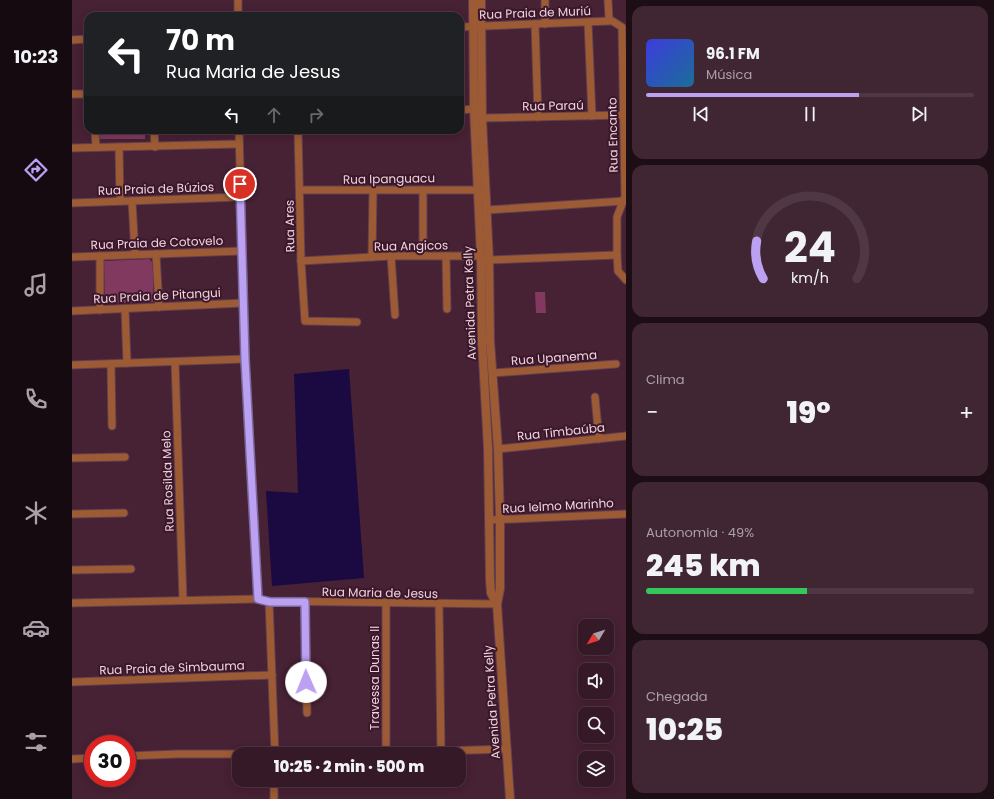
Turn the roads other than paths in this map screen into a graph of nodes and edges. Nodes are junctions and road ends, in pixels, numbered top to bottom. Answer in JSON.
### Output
{"nodes":[{"id":1,"x":238,"y":0,"type":"edge"},
{"id":2,"x":473,"y":0,"type":"edge"},
{"id":3,"x":481,"y":0,"type":"edge"},
{"id":4,"x":545,"y":0,"type":"edge"},
{"id":5,"x":608,"y":0,"type":"edge"},
{"id":6,"x":238,"y":12,"type":"edge"},
{"id":7,"x":610,"y":21,"type":"junction"},
{"id":8,"x":588,"y":22,"type":"junction"},
{"id":9,"x":535,"y":24,"type":"junction"},
{"id":10,"x":545,"y":24,"type":"junction"},
{"id":11,"x":477,"y":26,"type":"junction"},
{"id":12,"x":464,"y":27,"type":"edge"},
{"id":13,"x":84,"y":39,"type":"edge"},
{"id":14,"x":72,"y":40,"type":"edge"},
{"id":15,"x":72,"y":94,"type":"edge"},
{"id":16,"x":84,"y":94,"type":"edge"},
{"id":17,"x":474,"y":109,"type":"junction"},
{"id":18,"x":464,"y":110,"type":"edge"},
{"id":19,"x":624,"y":115,"type":"junction"},
{"id":20,"x":592,"y":116,"type":"junction"},
{"id":21,"x":538,"y":117,"type":"junction"},
{"id":22,"x":482,"y":118,"type":"junction"},
{"id":23,"x":95,"y":134,"type":"edge"},
{"id":24,"x":154,"y":134,"type":"edge"},
{"id":25,"x":239,"y":134,"type":"edge"},
{"id":26,"x":298,"y":134,"type":"edge"},
{"id":27,"x":239,"y":144,"type":"junction"},
{"id":28,"x":96,"y":147,"type":"junction"},
{"id":29,"x":119,"y":147,"type":"junction"},
{"id":30,"x":154,"y":147,"type":"junction"},
{"id":31,"x":72,"y":148,"type":"edge"},
{"id":32,"x":625,"y":152,"type":"edge"},
{"id":33,"x":300,"y":190,"type":"junction"},
{"id":34,"x":423,"y":190,"type":"junction"},
{"id":35,"x":478,"y":190,"type":"junction"},
{"id":36,"x":373,"y":191,"type":"junction"},
{"id":37,"x":240,"y":198,"type":"junction"},
{"id":38,"x":132,"y":201,"type":"junction"},
{"id":39,"x":624,"y":201,"type":"junction"},
{"id":40,"x":120,"y":202,"type":"junction"},
{"id":41,"x":72,"y":203,"type":"edge"},
{"id":42,"x":487,"y":210,"type":"junction"},
{"id":43,"x":622,"y":212,"type":"edge"},
{"id":44,"x":242,"y":251,"type":"junction"},
{"id":45,"x":135,"y":254,"type":"junction"},
{"id":46,"x":156,"y":254,"type":"junction"},
{"id":47,"x":617,"y":254,"type":"junction"},
{"id":48,"x":423,"y":255,"type":"junction"},
{"id":49,"x":100,"y":256,"type":"junction"},
{"id":50,"x":392,"y":256,"type":"junction"},
{"id":51,"x":446,"y":256,"type":"junction"},
{"id":52,"x":481,"y":256,"type":"junction"},
{"id":53,"x":72,"y":257,"type":"edge"},
{"id":54,"x":372,"y":257,"type":"junction"},
{"id":55,"x":489,"y":260,"type":"junction"},
{"id":56,"x":301,"y":262,"type":"junction"},
{"id":57,"x":624,"y":278,"type":"edge"},
{"id":58,"x":243,"y":303,"type":"junction"},
{"id":59,"x":159,"y":308,"type":"junction"},
{"id":60,"x":125,"y":309,"type":"junction"},
{"id":61,"x":447,"y":309,"type":"dead end"},
{"id":62,"x":100,"y":310,"type":"junction"},
{"id":63,"x":72,"y":311,"type":"edge"},
{"id":64,"x":395,"y":315,"type":"dead end"},
{"id":65,"x":357,"y":322,"type":"dead end"},
{"id":66,"x":245,"y":359,"type":"junction"},
{"id":67,"x":175,"y":362,"type":"junction"},
{"id":68,"x":127,"y":363,"type":"junction"},
{"id":69,"x":111,"y":364,"type":"junction"},
{"id":70,"x":616,"y":364,"type":"dead end"},
{"id":71,"x":72,"y":365,"type":"edge"},
{"id":72,"x":493,"y":373,"type":"junction"},
{"id":73,"x":595,"y":397,"type":"dead end"},
{"id":74,"x":112,"y":426,"type":"dead end"},
{"id":75,"x":626,"y":436,"type":"edge"},
{"id":76,"x":599,"y":439,"type":"junction"},
{"id":77,"x":498,"y":449,"type":"junction"},
{"id":78,"x":125,"y":457,"type":"dead end"},
{"id":79,"x":72,"y":458,"type":"edge"},
{"id":80,"x":124,"y":512,"type":"dead end"},
{"id":81,"x":72,"y":514,"type":"edge"},
{"id":82,"x":626,"y":514,"type":"edge"},
{"id":83,"x":500,"y":519,"type":"junction"},
{"id":84,"x":490,"y":520,"type":"junction"},
{"id":85,"x":132,"y":569,"type":"dead end"},
{"id":86,"x":72,"y":570,"type":"edge"},
{"id":87,"x":258,"y":599,"type":"junction"},
{"id":88,"x":183,"y":600,"type":"junction"},
{"id":89,"x":270,"y":602,"type":"junction"},
{"id":90,"x":305,"y":602,"type":"junction"},
{"id":91,"x":72,"y":603,"type":"edge"},
{"id":92,"x":386,"y":604,"type":"junction"},
{"id":93,"x":438,"y":604,"type":"junction"},
{"id":94,"x":497,"y":604,"type":"junction"},
{"id":95,"x":272,"y":676,"type":"junction"},
{"id":96,"x":72,"y":682,"type":"edge"},
{"id":97,"x":307,"y":713,"type":"dead end"},
{"id":98,"x":275,"y":747,"type":"edge"},
{"id":99,"x":386,"y":747,"type":"edge"},
{"id":100,"x":441,"y":747,"type":"edge"},
{"id":101,"x":507,"y":749,"type":"junction"},
{"id":102,"x":466,"y":750,"type":"edge"},
{"id":103,"x":232,"y":754,"type":"edge"},
{"id":104,"x":136,"y":756,"type":"edge"},
{"id":105,"x":84,"y":758,"type":"edge"},
{"id":106,"x":72,"y":759,"type":"edge"},
{"id":107,"x":274,"y":787,"type":"edge"},
{"id":108,"x":274,"y":799,"type":"edge"},
{"id":109,"x":510,"y":799,"type":"edge"}],
"edges":[{"from":1,"to":6,"type":"street"},
{"from":2,"to":11,"type":"street","name":"Avenida Petra Kelly"},
{"from":3,"to":11,"type":"street","name":"Avenida Petra Kelly"},
{"from":4,"to":10,"type":"street"},
{"from":5,"to":7,"type":"street"},
{"from":7,"to":8,"type":"street","name":"Rua Praia de Muriú"},
{"from":7,"to":19,"type":"street","name":"Rua Encanto"},
{"from":8,"to":10,"type":"street","name":"Rua Praia de Muriú"},
{"from":8,"to":20,"type":"street"},
{"from":9,"to":10,"type":"street","name":"Rua Praia de Muriú"},
{"from":9,"to":11,"type":"street","name":"Rua Praia de Muriú"},
{"from":9,"to":21,"type":"street"},
{"from":11,"to":12,"type":"street","name":"Rua Praia de Muriú"},
{"from":11,"to":17,"type":"street","name":"Avenida Petra Kelly"},
{"from":11,"to":22,"type":"street","name":"Avenida Petra Kelly"},
{"from":13,"to":14,"type":"street"},
{"from":15,"to":16,"type":"street"},
{"from":17,"to":18,"type":"street"},
{"from":17,"to":35,"type":"street","name":"Avenida Petra Kelly"},
{"from":19,"to":20,"type":"street","name":"Rua Paraú"},
{"from":19,"to":32,"type":"street","name":"Rua Encanto"},
{"from":20,"to":21,"type":"street","name":"Rua Paraú"},
{"from":21,"to":22,"type":"street","name":"Rua Paraú"},
{"from":22,"to":42,"type":"street","name":"Avenida Petra Kelly"},
{"from":23,"to":28,"type":"street"},
{"from":24,"to":30,"type":"street"},
{"from":25,"to":27,"type":"street"},
{"from":26,"to":33,"type":"street","name":"Rua Ares"},
{"from":27,"to":30,"type":"street"},
{"from":27,"to":37,"type":"street"},
{"from":28,"to":29,"type":"street"},
{"from":28,"to":31,"type":"street"},
{"from":29,"to":30,"type":"street"},
{"from":29,"to":40,"type":"street"},
{"from":32,"to":39,"type":"street","name":"Rua Encanto"},
{"from":33,"to":36,"type":"street","name":"Rua Ipanguacu"},
{"from":33,"to":56,"type":"street","name":"Rua Ares"},
{"from":34,"to":35,"type":"street","name":"Rua Ipanguacu"},
{"from":34,"to":36,"type":"street","name":"Rua Ipanguacu"},
{"from":34,"to":48,"type":"street"},
{"from":35,"to":52,"type":"street","name":"Avenida Petra Kelly"},
{"from":36,"to":54,"type":"street"},
{"from":37,"to":38,"type":"street","name":"Rua Praia de Búzios"},
{"from":37,"to":44,"type":"street"},
{"from":38,"to":40,"type":"street","name":"Rua Praia de Búzios"},
{"from":38,"to":45,"type":"street"},
{"from":39,"to":42,"type":"street"},
{"from":39,"to":43,"type":"street","name":"Rua Encanto"},
{"from":40,"to":41,"type":"street","name":"Rua Praia de Búzios"},
{"from":42,"to":55,"type":"street","name":"Avenida Petra Kelly"},
{"from":43,"to":47,"type":"street","name":"Rua Encanto"},
{"from":44,"to":46,"type":"street","name":"Rua Praia de Cotovelo"},
{"from":44,"to":58,"type":"street"},
{"from":45,"to":46,"type":"street","name":"Rua Praia de Cotovelo"},
{"from":45,"to":49,"type":"street","name":"Rua Praia de Cotovelo"},
{"from":46,"to":59,"type":"street"},
{"from":47,"to":55,"type":"street","name":"Rua Angicos"},
{"from":47,"to":57,"type":"street","name":"Rua Encanto"},
{"from":48,"to":50,"type":"street","name":"Rua Angicos"},
{"from":48,"to":51,"type":"street","name":"Rua Angicos"},
{"from":49,"to":53,"type":"street","name":"Rua Praia de Cotovelo"},
{"from":49,"to":62,"type":"street"},
{"from":50,"to":54,"type":"street","name":"Rua Angicos"},
{"from":50,"to":64,"type":"street"},
{"from":51,"to":52,"type":"street","name":"Rua Angicos"},
{"from":51,"to":61,"type":"street"},
{"from":52,"to":55,"type":"street","name":"Rua Angicos"},
{"from":52,"to":84,"type":"street","name":"Avenida Petra Kelly"},
{"from":54,"to":56,"type":"street","name":"Rua Angicos"},
{"from":55,"to":72,"type":"street","name":"Avenida Petra Kelly"},
{"from":56,"to":65,"type":"street","name":"Rua Ares"},
{"from":58,"to":59,"type":"street","name":"Rua Praia de Pitangui"},
{"from":58,"to":66,"type":"street"},
{"from":59,"to":60,"type":"street","name":"Rua Praia de Pitangui"},
{"from":60,"to":62,"type":"street","name":"Rua Praia de Pitangui"},
{"from":60,"to":68,"type":"street"},
{"from":62,"to":63,"type":"street","name":"Rua Praia de Pitangui"},
{"from":66,"to":67,"type":"street"},
{"from":66,"to":87,"type":"street"},
{"from":67,"to":68,"type":"street"},
{"from":67,"to":88,"type":"street","name":"Rua Rosilda Melo"},
{"from":68,"to":69,"type":"street"},
{"from":69,"to":71,"type":"street"},
{"from":69,"to":74,"type":"street"},
{"from":70,"to":72,"type":"street","name":"Rua Upanema"},
{"from":72,"to":77,"type":"street","name":"Avenida Petra Kelly"},
{"from":73,"to":76,"type":"street"},
{"from":75,"to":76,"type":"street","name":"Rua Timbaúba"},
{"from":76,"to":77,"type":"street","name":"Rua Timbaúba"},
{"from":77,"to":83,"type":"street","name":"Avenida Petra Kelly"},
{"from":78,"to":79,"type":"street"},
{"from":80,"to":81,"type":"street"},
{"from":82,"to":83,"type":"street","name":"Rua Ielmo Marinho"},
{"from":83,"to":84,"type":"street","name":"Rua Ielmo Marinho"},
{"from":83,"to":94,"type":"street","name":"Avenida Petra Kelly"},
{"from":84,"to":94,"type":"street","name":"Avenida Petra Kelly"},
{"from":85,"to":86,"type":"street"},
{"from":87,"to":88,"type":"street","name":"Rua Maria de Jesus"},
{"from":87,"to":89,"type":"street","name":"Rua Maria de Jesus"},
{"from":88,"to":91,"type":"street","name":"Rua Maria de Jesus"},
{"from":89,"to":90,"type":"street","name":"Rua Maria de Jesus"},
{"from":89,"to":95,"type":"street"},
{"from":90,"to":92,"type":"street","name":"Rua Maria de Jesus"},
{"from":90,"to":97,"type":"street"},
{"from":92,"to":93,"type":"street","name":"Rua Maria de Jesus"},
{"from":92,"to":99,"type":"street","name":"Travessa Dunas II"},
{"from":93,"to":94,"type":"street","name":"Rua Maria de Jesus"},
{"from":93,"to":100,"type":"street"},
{"from":94,"to":101,"type":"street","name":"Avenida Petra Kelly"},
{"from":95,"to":96,"type":"street","name":"Rua Praia de Simbauma"},
{"from":95,"to":98,"type":"street"},
{"from":101,"to":102,"type":"street"},
{"from":101,"to":109,"type":"street","name":"Avenida Petra Kelly"},
{"from":103,"to":104,"type":"street"},
{"from":105,"to":106,"type":"street"},
{"from":107,"to":108,"type":"street"}]}
